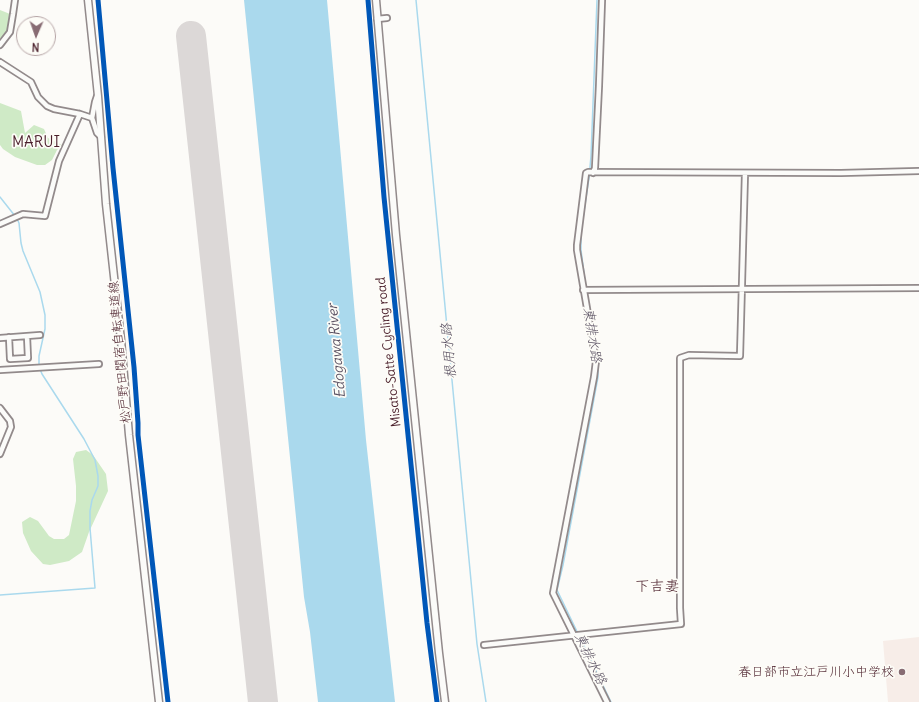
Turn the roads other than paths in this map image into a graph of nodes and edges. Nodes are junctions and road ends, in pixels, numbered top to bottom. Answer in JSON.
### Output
{"nodes":[{"id":1,"x":15,"y":0,"type":"edge"},
{"id":2,"x":88,"y":0,"type":"edge"},
{"id":3,"x":376,"y":0,"type":"edge"},
{"id":4,"x":602,"y":0,"type":"edge"},
{"id":5,"x":387,"y":18,"type":"dead end"},
{"id":6,"x":377,"y":19,"type":"junction"},
{"id":7,"x":0,"y":45,"type":"edge"},
{"id":8,"x":0,"y":62,"type":"edge"},
{"id":9,"x":98,"y":96,"type":"junction"},
{"id":10,"x":80,"y":114,"type":"junction"},
{"id":11,"x":92,"y":118,"type":"junction"},
{"id":12,"x":101,"y":137,"type":"junction"},
{"id":13,"x":919,"y":171,"type":"edge"},
{"id":14,"x":591,"y":172,"type":"junction"},
{"id":15,"x":745,"y":173,"type":"junction"},
{"id":16,"x":0,"y":224,"type":"edge"},
{"id":17,"x":919,"y":288,"type":"edge"},
{"id":18,"x":741,"y":289,"type":"junction"},
{"id":19,"x":583,"y":290,"type":"junction"},
{"id":20,"x":40,"y":335,"type":"dead end"},
{"id":21,"x":27,"y":336,"type":"junction"},
{"id":22,"x":0,"y":338,"type":"edge"},
{"id":23,"x":9,"y":338,"type":"junction"},
{"id":24,"x":99,"y":364,"type":"dead end"},
{"id":25,"x":0,"y":370,"type":"edge"},
{"id":26,"x":0,"y":408,"type":"edge"},
{"id":27,"x":0,"y":454,"type":"edge"},
{"id":28,"x":574,"y":636,"type":"junction"},
{"id":29,"x":484,"y":645,"type":"dead end"},
{"id":30,"x":159,"y":702,"type":"edge"},
{"id":31,"x":445,"y":702,"type":"edge"},
{"id":32,"x":607,"y":702,"type":"edge"}],
"edges":[{"from":1,"to":7,"type":"street"},
{"from":2,"to":9,"type":"street"},
{"from":3,"to":6,"type":"street"},
{"from":4,"to":14,"type":"street"},
{"from":5,"to":6,"type":"street"},
{"from":6,"to":31,"type":"street"},
{"from":8,"to":10,"type":"street"},
{"from":9,"to":11,"type":"street"},
{"from":9,"to":12,"type":"street"},
{"from":10,"to":11,"type":"street"},
{"from":10,"to":16,"type":"street"},
{"from":11,"to":12,"type":"street"},
{"from":12,"to":30,"type":"street"},
{"from":13,"to":15,"type":"street"},
{"from":14,"to":15,"type":"street"},
{"from":14,"to":19,"type":"street"},
{"from":15,"to":18,"type":"street"},
{"from":17,"to":18,"type":"street"},
{"from":18,"to":19,"type":"street"},
{"from":18,"to":28,"type":"street"},
{"from":19,"to":28,"type":"street"},
{"from":20,"to":21,"type":"street"},
{"from":21,"to":23,"type":"street"},
{"from":21,"to":23,"type":"street"},
{"from":22,"to":23,"type":"street"},
{"from":24,"to":25,"type":"street"},
{"from":26,"to":27,"type":"street"},
{"from":28,"to":29,"type":"street"},
{"from":28,"to":32,"type":"street"}]}
